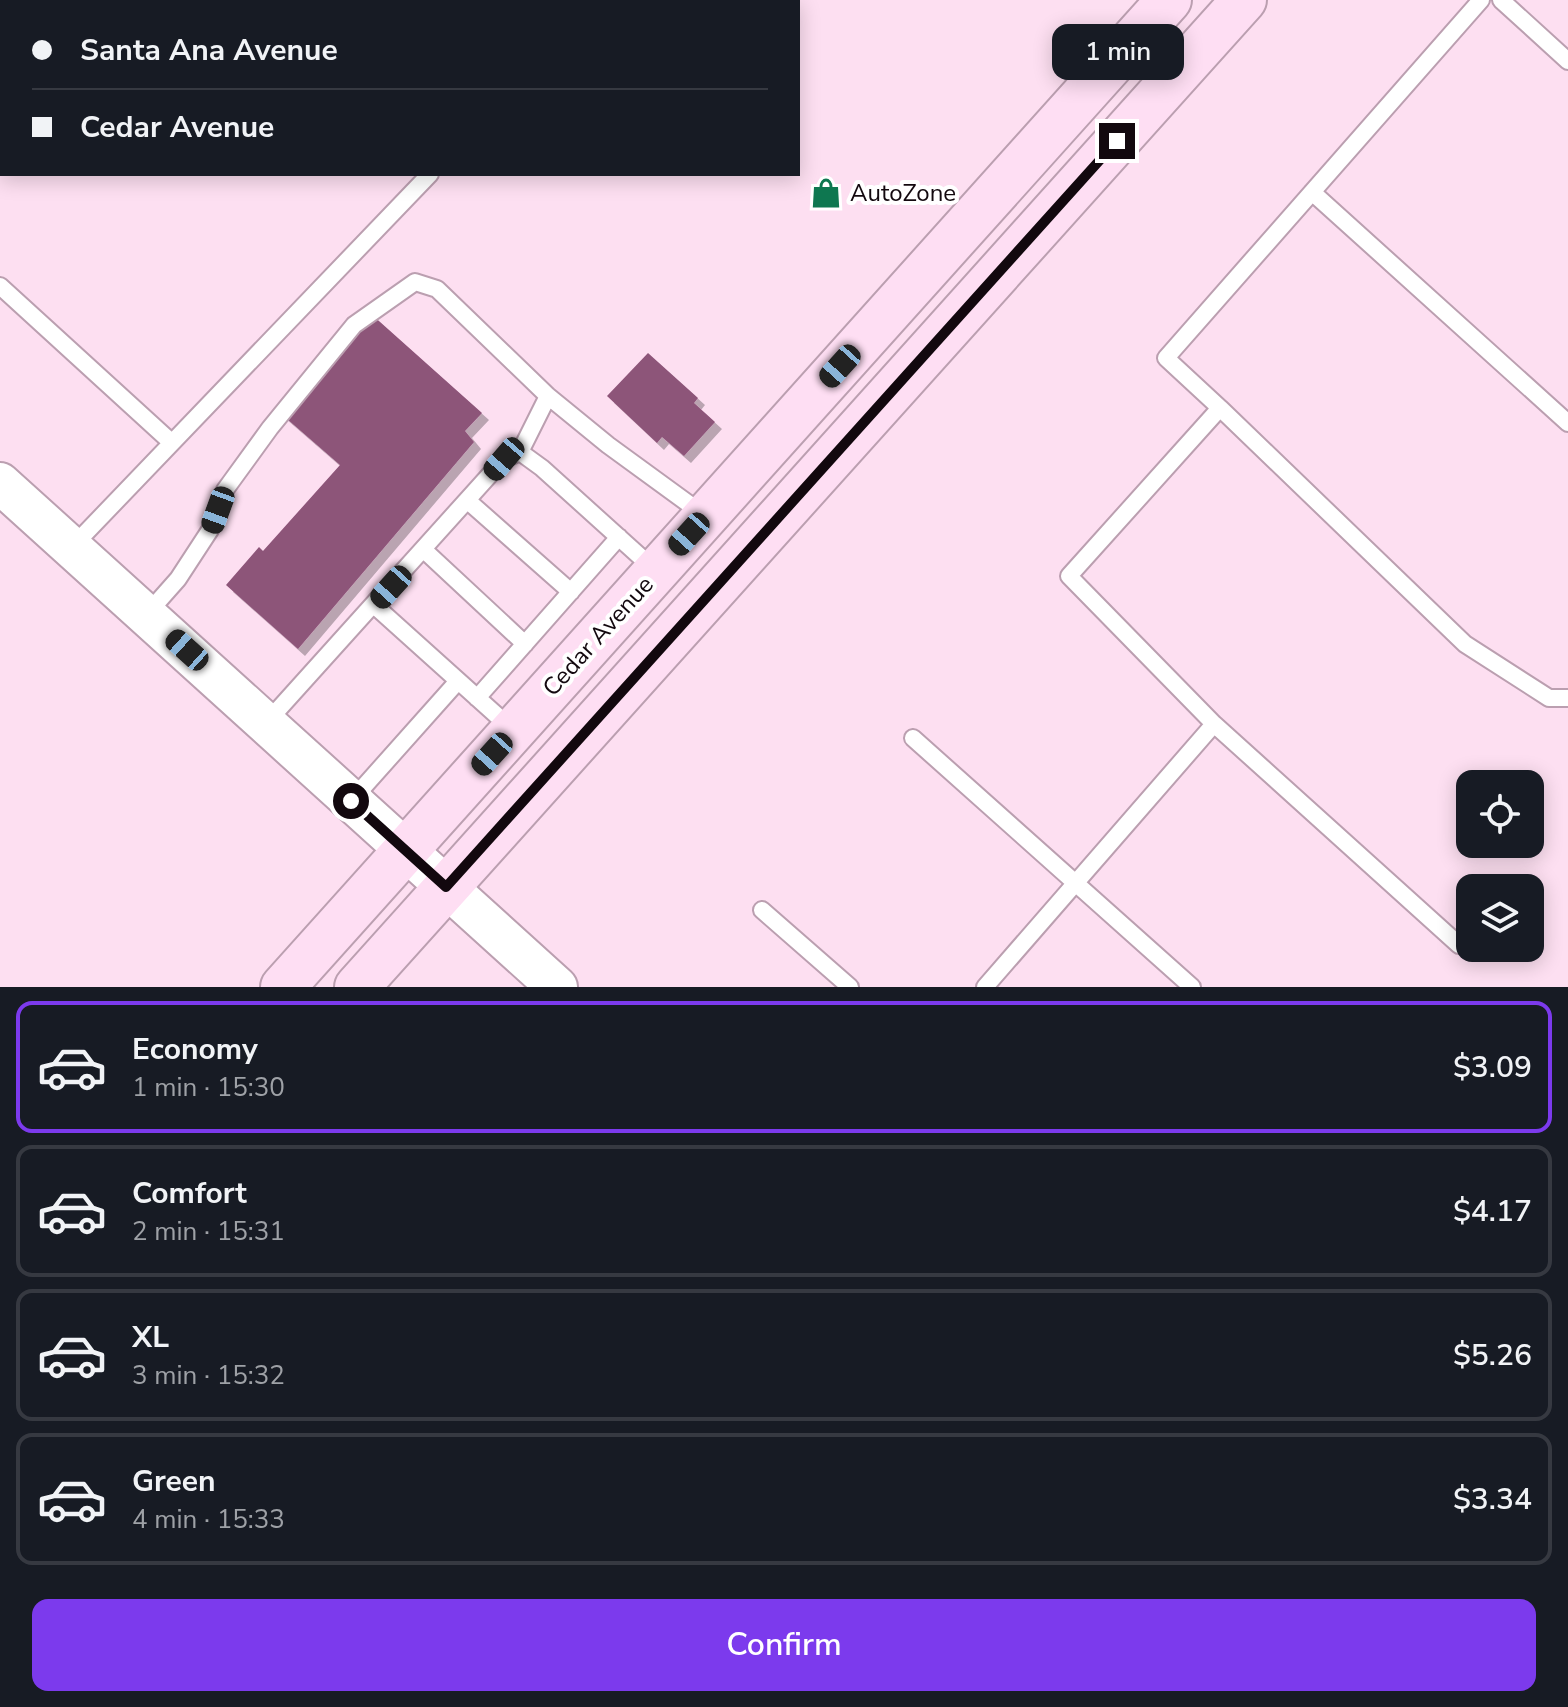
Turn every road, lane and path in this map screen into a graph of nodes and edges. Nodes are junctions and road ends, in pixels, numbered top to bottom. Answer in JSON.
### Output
{"nodes":[{"id":1,"x":1169,"y":0,"type":"edge"},
{"id":2,"x":1244,"y":0,"type":"edge"},
{"id":3,"x":1481,"y":0,"type":"edge"},
{"id":4,"x":1501,"y":0,"type":"edge"},
{"id":5,"x":1568,"y":61,"type":"edge"},
{"id":6,"x":428,"y":176,"type":"edge"},
{"id":7,"x":1312,"y":192,"type":"junction"},
{"id":8,"x":0,"y":286,"type":"edge"},
{"id":9,"x":548,"y":396,"type":"junction"},
{"id":10,"x":1220,"y":408,"type":"junction"},
{"id":11,"x":1568,"y":423,"type":"edge"},
{"id":12,"x":171,"y":442,"type":"junction"},
{"id":13,"x":520,"y":452,"type":"junction"},
{"id":14,"x":0,"y":483,"type":"edge"},
{"id":15,"x":468,"y":501,"type":"junction"},
{"id":16,"x":705,"y":516,"type":"junction"},
{"id":17,"x":619,"y":537,"type":"junction"},
{"id":18,"x":72,"y":547,"type":"junction"},
{"id":19,"x":424,"y":550,"type":"junction"},
{"id":20,"x":657,"y":571,"type":"junction"},
{"id":21,"x":571,"y":592,"type":"junction"},
{"id":22,"x":374,"y":605,"type":"junction"},
{"id":23,"x":147,"y":614,"type":"junction"},
{"id":24,"x":525,"y":644,"type":"junction"},
{"id":25,"x":458,"y":681,"type":"junction"},
{"id":26,"x":477,"y":698,"type":"junction"},
{"id":27,"x":1568,"y":698,"type":"edge"},
{"id":28,"x":267,"y":722,"type":"junction"},
{"id":29,"x":1214,"y":724,"type":"junction"},
{"id":30,"x":513,"y":731,"type":"junction"},
{"id":31,"x":913,"y":738,"type":"dead end"},
{"id":32,"x":351,"y":801,"type":"junction"},
{"id":33,"x":405,"y":851,"type":"junction"},
{"id":34,"x":1076,"y":882,"type":"junction"},
{"id":35,"x":446,"y":887,"type":"junction"},
{"id":36,"x":762,"y":910,"type":"dead end"},
{"id":37,"x":1456,"y":942,"type":"edge"},
{"id":38,"x":283,"y":987,"type":"edge"},
{"id":39,"x":357,"y":987,"type":"edge"},
{"id":40,"x":557,"y":987,"type":"edge"},
{"id":41,"x":850,"y":987,"type":"edge"},
{"id":42,"x":985,"y":987,"type":"edge"},
{"id":43,"x":1192,"y":987,"type":"edge"}],
"edges":[{"from":1,"to":16,"type":"main road","name":"Cedar Avenue"},
{"from":2,"to":35,"type":"main road"},
{"from":3,"to":7,"type":"lane"},
{"from":4,"to":5,"type":"lane"},
{"from":6,"to":12,"type":"lane"},
{"from":7,"to":10,"type":"lane"},
{"from":7,"to":11,"type":"lane"},
{"from":8,"to":12,"type":"lane"},
{"from":9,"to":13,"type":"lane"},
{"from":9,"to":16,"type":"lane"},
{"from":9,"to":23,"type":"lane"},
{"from":10,"to":27,"type":"lane"},
{"from":10,"to":29,"type":"lane"},
{"from":12,"to":18,"type":"lane"},
{"from":13,"to":15,"type":"lane"},
{"from":13,"to":17,"type":"lane"},
{"from":14,"to":18,"type":"street"},
{"from":15,"to":19,"type":"lane"},
{"from":15,"to":21,"type":"lane"},
{"from":16,"to":20,"type":"main road","name":"Cedar Avenue"},
{"from":17,"to":20,"type":"lane"},
{"from":17,"to":21,"type":"lane"},
{"from":18,"to":23,"type":"street"},
{"from":19,"to":22,"type":"lane"},
{"from":19,"to":24,"type":"lane"},
{"from":20,"to":30,"type":"main road","name":"Cedar Avenue"},
{"from":21,"to":24,"type":"lane"},
{"from":22,"to":25,"type":"lane"},
{"from":22,"to":28,"type":"lane"},
{"from":23,"to":28,"type":"street"},
{"from":24,"to":26,"type":"lane"},
{"from":25,"to":26,"type":"lane"},
{"from":25,"to":32,"type":"lane"},
{"from":26,"to":30,"type":"lane"},
{"from":28,"to":32,"type":"street"},
{"from":29,"to":34,"type":"lane"},
{"from":29,"to":37,"type":"lane"},
{"from":30,"to":33,"type":"main road","name":"Cedar Avenue"},
{"from":31,"to":34,"type":"lane"},
{"from":32,"to":33,"type":"street"},
{"from":33,"to":35,"type":"street"},
{"from":33,"to":38,"type":"main road","name":"Cedar Avenue"},
{"from":34,"to":42,"type":"lane"},
{"from":34,"to":43,"type":"lane"},
{"from":35,"to":39,"type":"main road"},
{"from":35,"to":40,"type":"street"},
{"from":36,"to":41,"type":"lane"}]}
